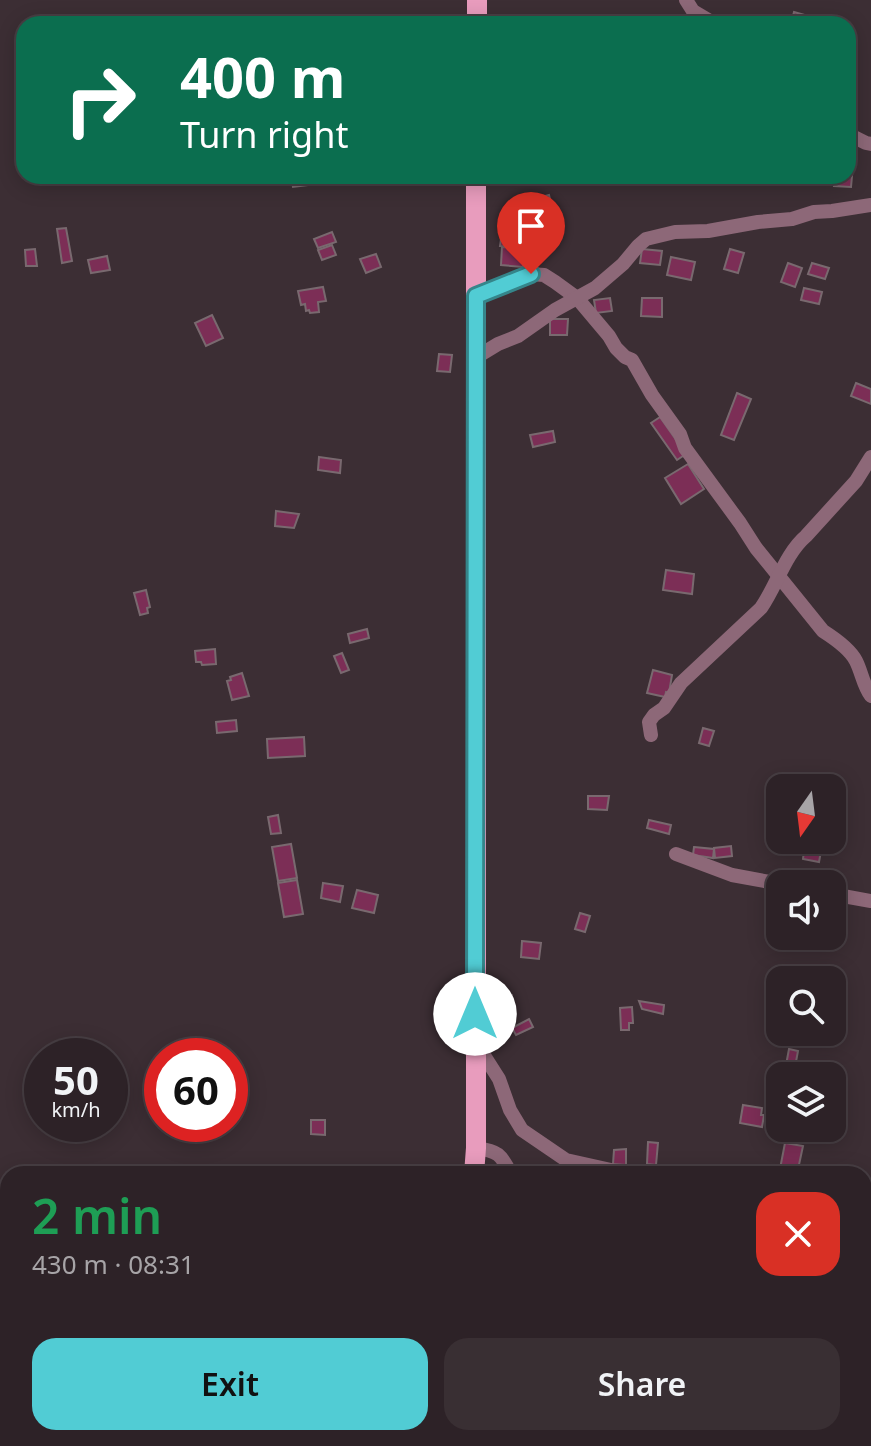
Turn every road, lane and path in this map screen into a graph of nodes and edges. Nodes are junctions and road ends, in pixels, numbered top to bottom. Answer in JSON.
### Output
{"nodes":[{"id":1,"x":686,"y":0,"type":"edge"},
{"id":2,"x":701,"y":16,"type":"edge"},
{"id":3,"x":476,"y":184,"type":"edge"},
{"id":4,"x":871,"y":205,"type":"edge"},
{"id":5,"x":476,"y":296,"type":"junction"},
{"id":6,"x":577,"y":298,"type":"junction"},
{"id":7,"x":475,"y":358,"type":"junction"},
{"id":8,"x":871,"y":457,"type":"edge"},
{"id":9,"x":778,"y":577,"type":"junction"},
{"id":10,"x":871,"y":696,"type":"edge"},
{"id":11,"x":651,"y":735,"type":"dead end"},
{"id":12,"x":676,"y":854,"type":"dead end"},
{"id":13,"x":766,"y":881,"type":"edge"},
{"id":14,"x":846,"y":897,"type":"edge"},
{"id":15,"x":871,"y":901,"type":"edge"},
{"id":16,"x":475,"y":1046,"type":"junction"},
{"id":17,"x":476,"y":1148,"type":"junction"},
{"id":18,"x":475,"y":1166,"type":"edge"},
{"id":19,"x":507,"y":1166,"type":"edge"},
{"id":20,"x":593,"y":1166,"type":"edge"}],
"edges":[{"from":1,"to":2,"type":"street"},
{"from":3,"to":5,"type":"main road"},
{"from":4,"to":6,"type":"street"},
{"from":5,"to":6,"type":"street"},
{"from":5,"to":7,"type":"main road"},
{"from":6,"to":7,"type":"street"},
{"from":6,"to":9,"type":"street"},
{"from":7,"to":16,"type":"main road"},
{"from":8,"to":9,"type":"street"},
{"from":9,"to":10,"type":"street"},
{"from":9,"to":11,"type":"street"},
{"from":12,"to":13,"type":"street"},
{"from":14,"to":15,"type":"street"},
{"from":16,"to":17,"type":"main road"},
{"from":16,"to":20,"type":"street"},
{"from":17,"to":18,"type":"main road"},
{"from":17,"to":19,"type":"street"}]}
